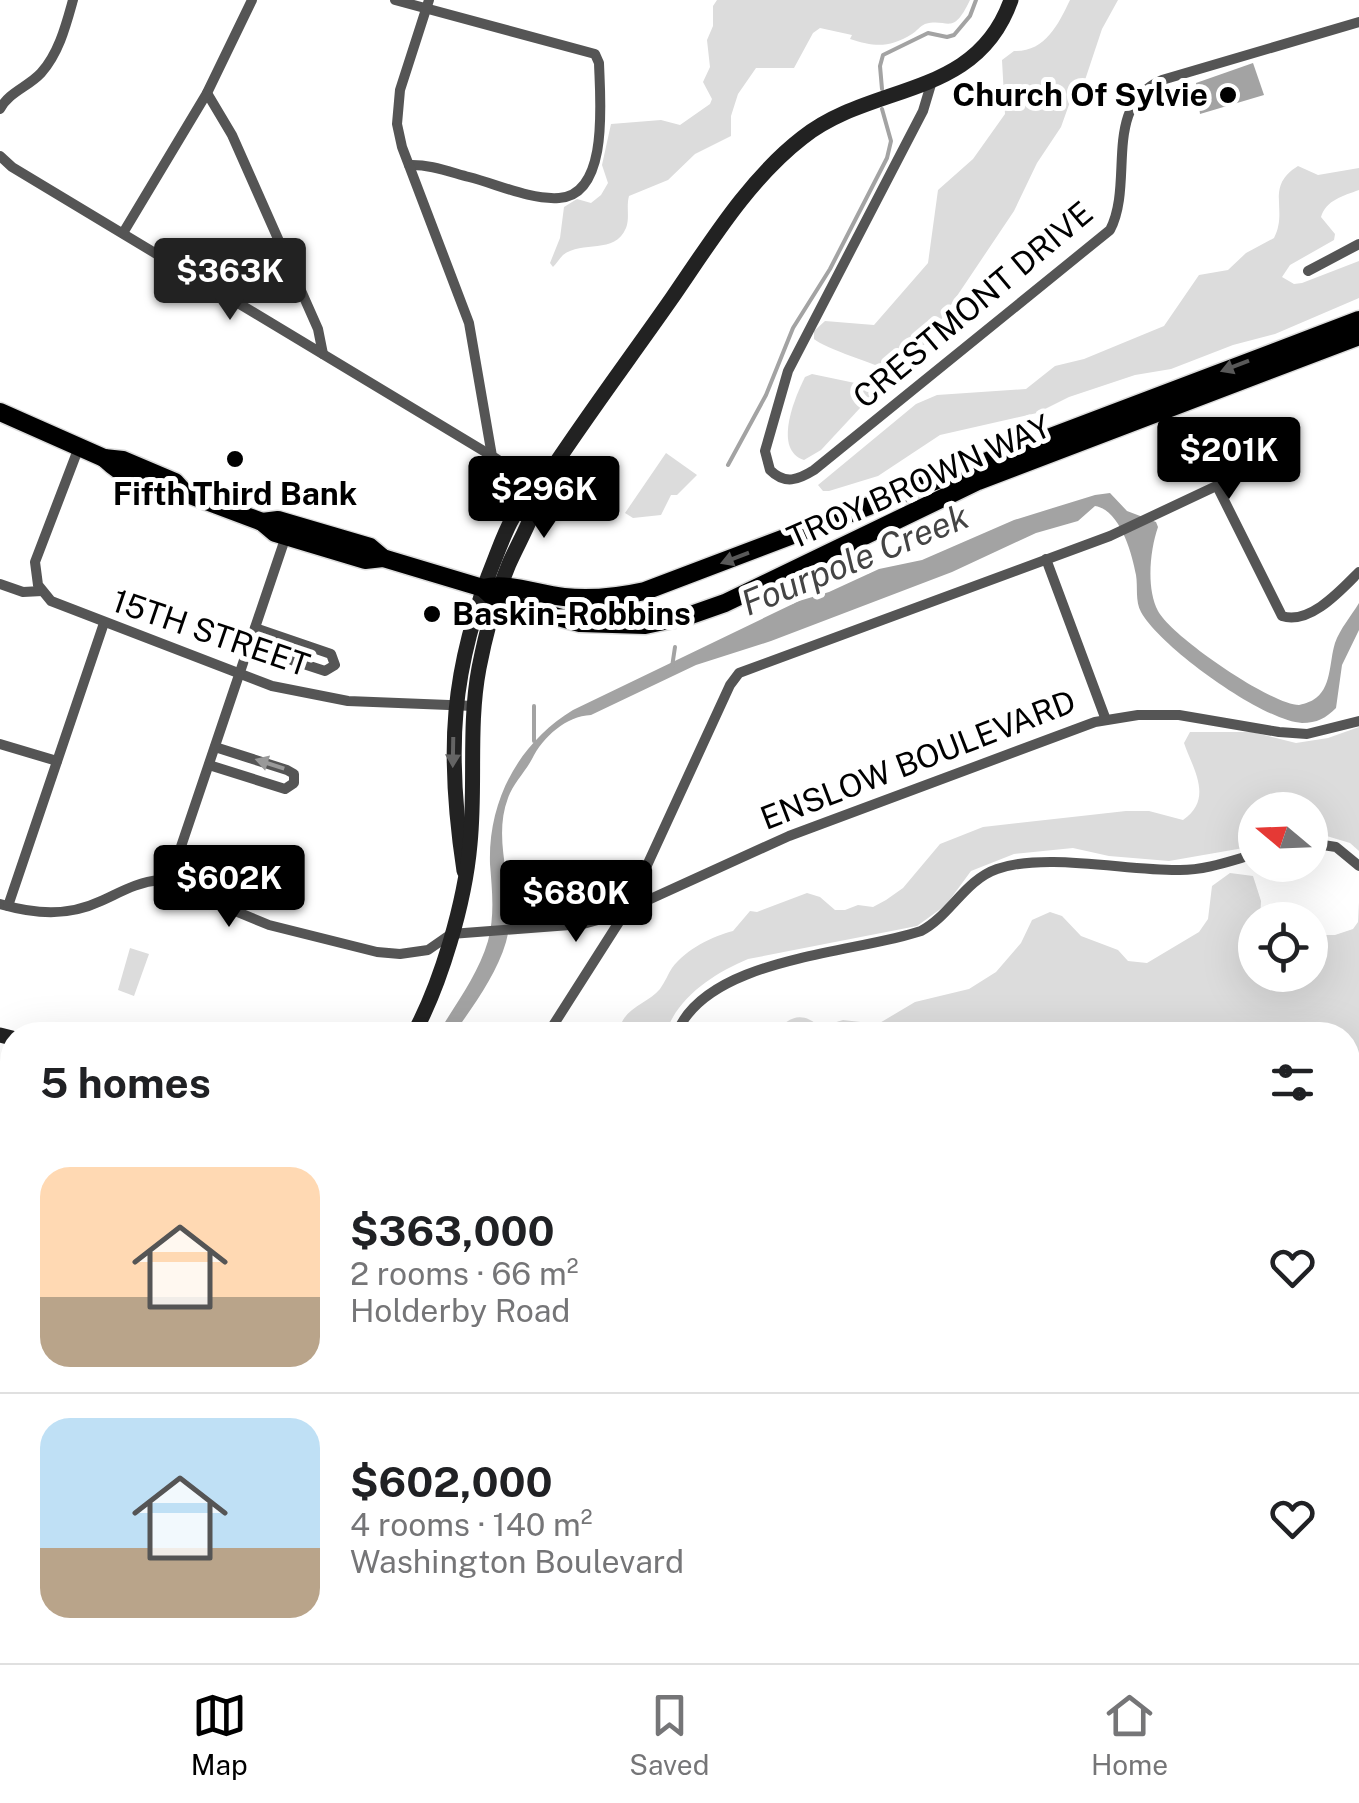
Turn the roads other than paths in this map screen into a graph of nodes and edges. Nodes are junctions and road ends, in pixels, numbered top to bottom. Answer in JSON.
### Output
{"nodes":[{"id":1,"x":74,"y":0,"type":"edge"},
{"id":2,"x":252,"y":0,"type":"edge"},
{"id":3,"x":395,"y":0,"type":"edge"},
{"id":4,"x":1011,"y":0,"type":"edge"},
{"id":5,"x":427,"y":5,"type":"edge"},
{"id":6,"x":1359,"y":22,"type":"edge"},
{"id":7,"x":932,"y":81,"type":"junction"},
{"id":8,"x":207,"y":93,"type":"junction"},
{"id":9,"x":0,"y":109,"type":"edge"},
{"id":10,"x":0,"y":156,"type":"edge"},
{"id":11,"x":409,"y":165,"type":"junction"},
{"id":12,"x":123,"y":234,"type":"junction"},
{"id":13,"x":1359,"y":244,"type":"edge"},
{"id":14,"x":1308,"y":271,"type":"dead end"},
{"id":15,"x":1359,"y":320,"type":"edge"},
{"id":16,"x":1359,"y":336,"type":"edge"},
{"id":17,"x":323,"y":354,"type":"junction"},
{"id":18,"x":0,"y":412,"type":"edge"},
{"id":19,"x":1259,"y":446,"type":"dead end"},
{"id":20,"x":79,"y":447,"type":"junction"},
{"id":21,"x":492,"y":456,"type":"junction"},
{"id":22,"x":540,"y":486,"type":"junction"},
{"id":23,"x":1218,"y":486,"type":"junction"},
{"id":24,"x":262,"y":522,"type":"junction"},
{"id":25,"x":286,"y":536,"type":"junction"},
{"id":26,"x":383,"y":558,"type":"junction"},
{"id":27,"x":1046,"y":559,"type":"junction"},
{"id":28,"x":1359,"y":572,"type":"edge"},
{"id":29,"x":0,"y":584,"type":"edge"},
{"id":30,"x":42,"y":591,"type":"junction"},
{"id":31,"x":493,"y":591,"type":"junction"},
{"id":32,"x":104,"y":623,"type":"junction"},
{"id":33,"x":256,"y":628,"type":"junction"},
{"id":34,"x":250,"y":646,"type":"junction"},
{"id":35,"x":239,"y":676,"type":"junction"},
{"id":36,"x":455,"y":706,"type":"junction"},
{"id":37,"x":474,"y":706,"type":"junction"},
{"id":38,"x":1106,"y":720,"type":"junction"},
{"id":39,"x":1359,"y":721,"type":"edge"},
{"id":40,"x":0,"y":744,"type":"edge"},
{"id":41,"x":215,"y":746,"type":"junction"},
{"id":42,"x":57,"y":761,"type":"junction"},
{"id":43,"x":208,"y":765,"type":"junction"},
{"id":44,"x":1328,"y":846,"type":"edge"},
{"id":45,"x":1238,"y":859,"type":"edge"},
{"id":46,"x":1359,"y":866,"type":"edge"},
{"id":47,"x":464,"y":871,"type":"junction"},
{"id":48,"x":169,"y":882,"type":"junction"},
{"id":49,"x":4,"y":905,"type":"edge"},
{"id":50,"x":626,"y":911,"type":"junction"},
{"id":51,"x":451,"y":934,"type":"junction"},
{"id":52,"x":419,"y":1022,"type":"edge"},
{"id":53,"x":555,"y":1022,"type":"edge"},
{"id":54,"x":683,"y":1022,"type":"edge"}],
"edges":[{"from":1,"to":9,"type":"street"},
{"from":2,"to":8,"type":"street"},
{"from":3,"to":5,"type":"street"},
{"from":4,"to":7,"type":"street"},
{"from":5,"to":11,"type":"street"},
{"from":5,"to":11,"type":"street"},
{"from":6,"to":7,"type":"street","name":"CRESTMONT DRIVE"},
{"from":7,"to":22,"type":"street"},
{"from":8,"to":12,"type":"street"},
{"from":8,"to":17,"type":"street"},
{"from":10,"to":12,"type":"street"},
{"from":11,"to":21,"type":"street"},
{"from":12,"to":17,"type":"street"},
{"from":13,"to":14,"type":"street"},
{"from":15,"to":31,"type":"main road","name":"TROY BROWN WAY","one_way":true},
{"from":16,"to":31,"type":"main road","name":"TROY BROWN WAY"},
{"from":17,"to":21,"type":"street"},
{"from":18,"to":20,"type":"main road"},
{"from":19,"to":23,"type":"street"},
{"from":20,"to":24,"type":"main road"},
{"from":20,"to":30,"type":"street"},
{"from":21,"to":22,"type":"street"},
{"from":22,"to":31,"type":"street"},
{"from":23,"to":27,"type":"street"},
{"from":23,"to":28,"type":"street"},
{"from":24,"to":25,"type":"main road"},
{"from":24,"to":26,"type":"main road"},
{"from":25,"to":26,"type":"main road"},
{"from":25,"to":33,"type":"street"},
{"from":26,"to":31,"type":"main road"},
{"from":27,"to":38,"type":"street"},
{"from":27,"to":50,"type":"street"},
{"from":29,"to":30,"type":"street","name":"15TH STREET"},
{"from":30,"to":32,"type":"street","name":"15TH STREET"},
{"from":31,"to":36,"type":"street"},
{"from":31,"to":37,"type":"street"},
{"from":32,"to":35,"type":"street","name":"15TH STREET"},
{"from":32,"to":42,"type":"street"},
{"from":33,"to":34,"type":"street"},
{"from":33,"to":34,"type":"street"},
{"from":34,"to":35,"type":"street"},
{"from":35,"to":36,"type":"street","name":"15TH STREET"},
{"from":35,"to":41,"type":"street"},
{"from":36,"to":37,"type":"street","name":"15TH STREET"},
{"from":36,"to":47,"type":"street","one_way":true},
{"from":37,"to":47,"type":"street"},
{"from":38,"to":39,"type":"street","name":"ENSLOW BOULEVARD"},
{"from":38,"to":50,"type":"street","name":"ENSLOW BOULEVARD"},
{"from":40,"to":42,"type":"street"},
{"from":41,"to":43,"type":"street"},
{"from":43,"to":41,"type":"street","one_way":true},
{"from":42,"to":49,"type":"street"},
{"from":43,"to":48,"type":"street"},
{"from":44,"to":46,"type":"street"},
{"from":45,"to":54,"type":"street"},
{"from":47,"to":51,"type":"street"},
{"from":48,"to":49,"type":"street"},
{"from":48,"to":51,"type":"street","name":"ENSLOW BOULEVARD"},
{"from":50,"to":51,"type":"street","name":"ENSLOW BOULEVARD"},
{"from":50,"to":53,"type":"street"},
{"from":51,"to":52,"type":"street"}]}
